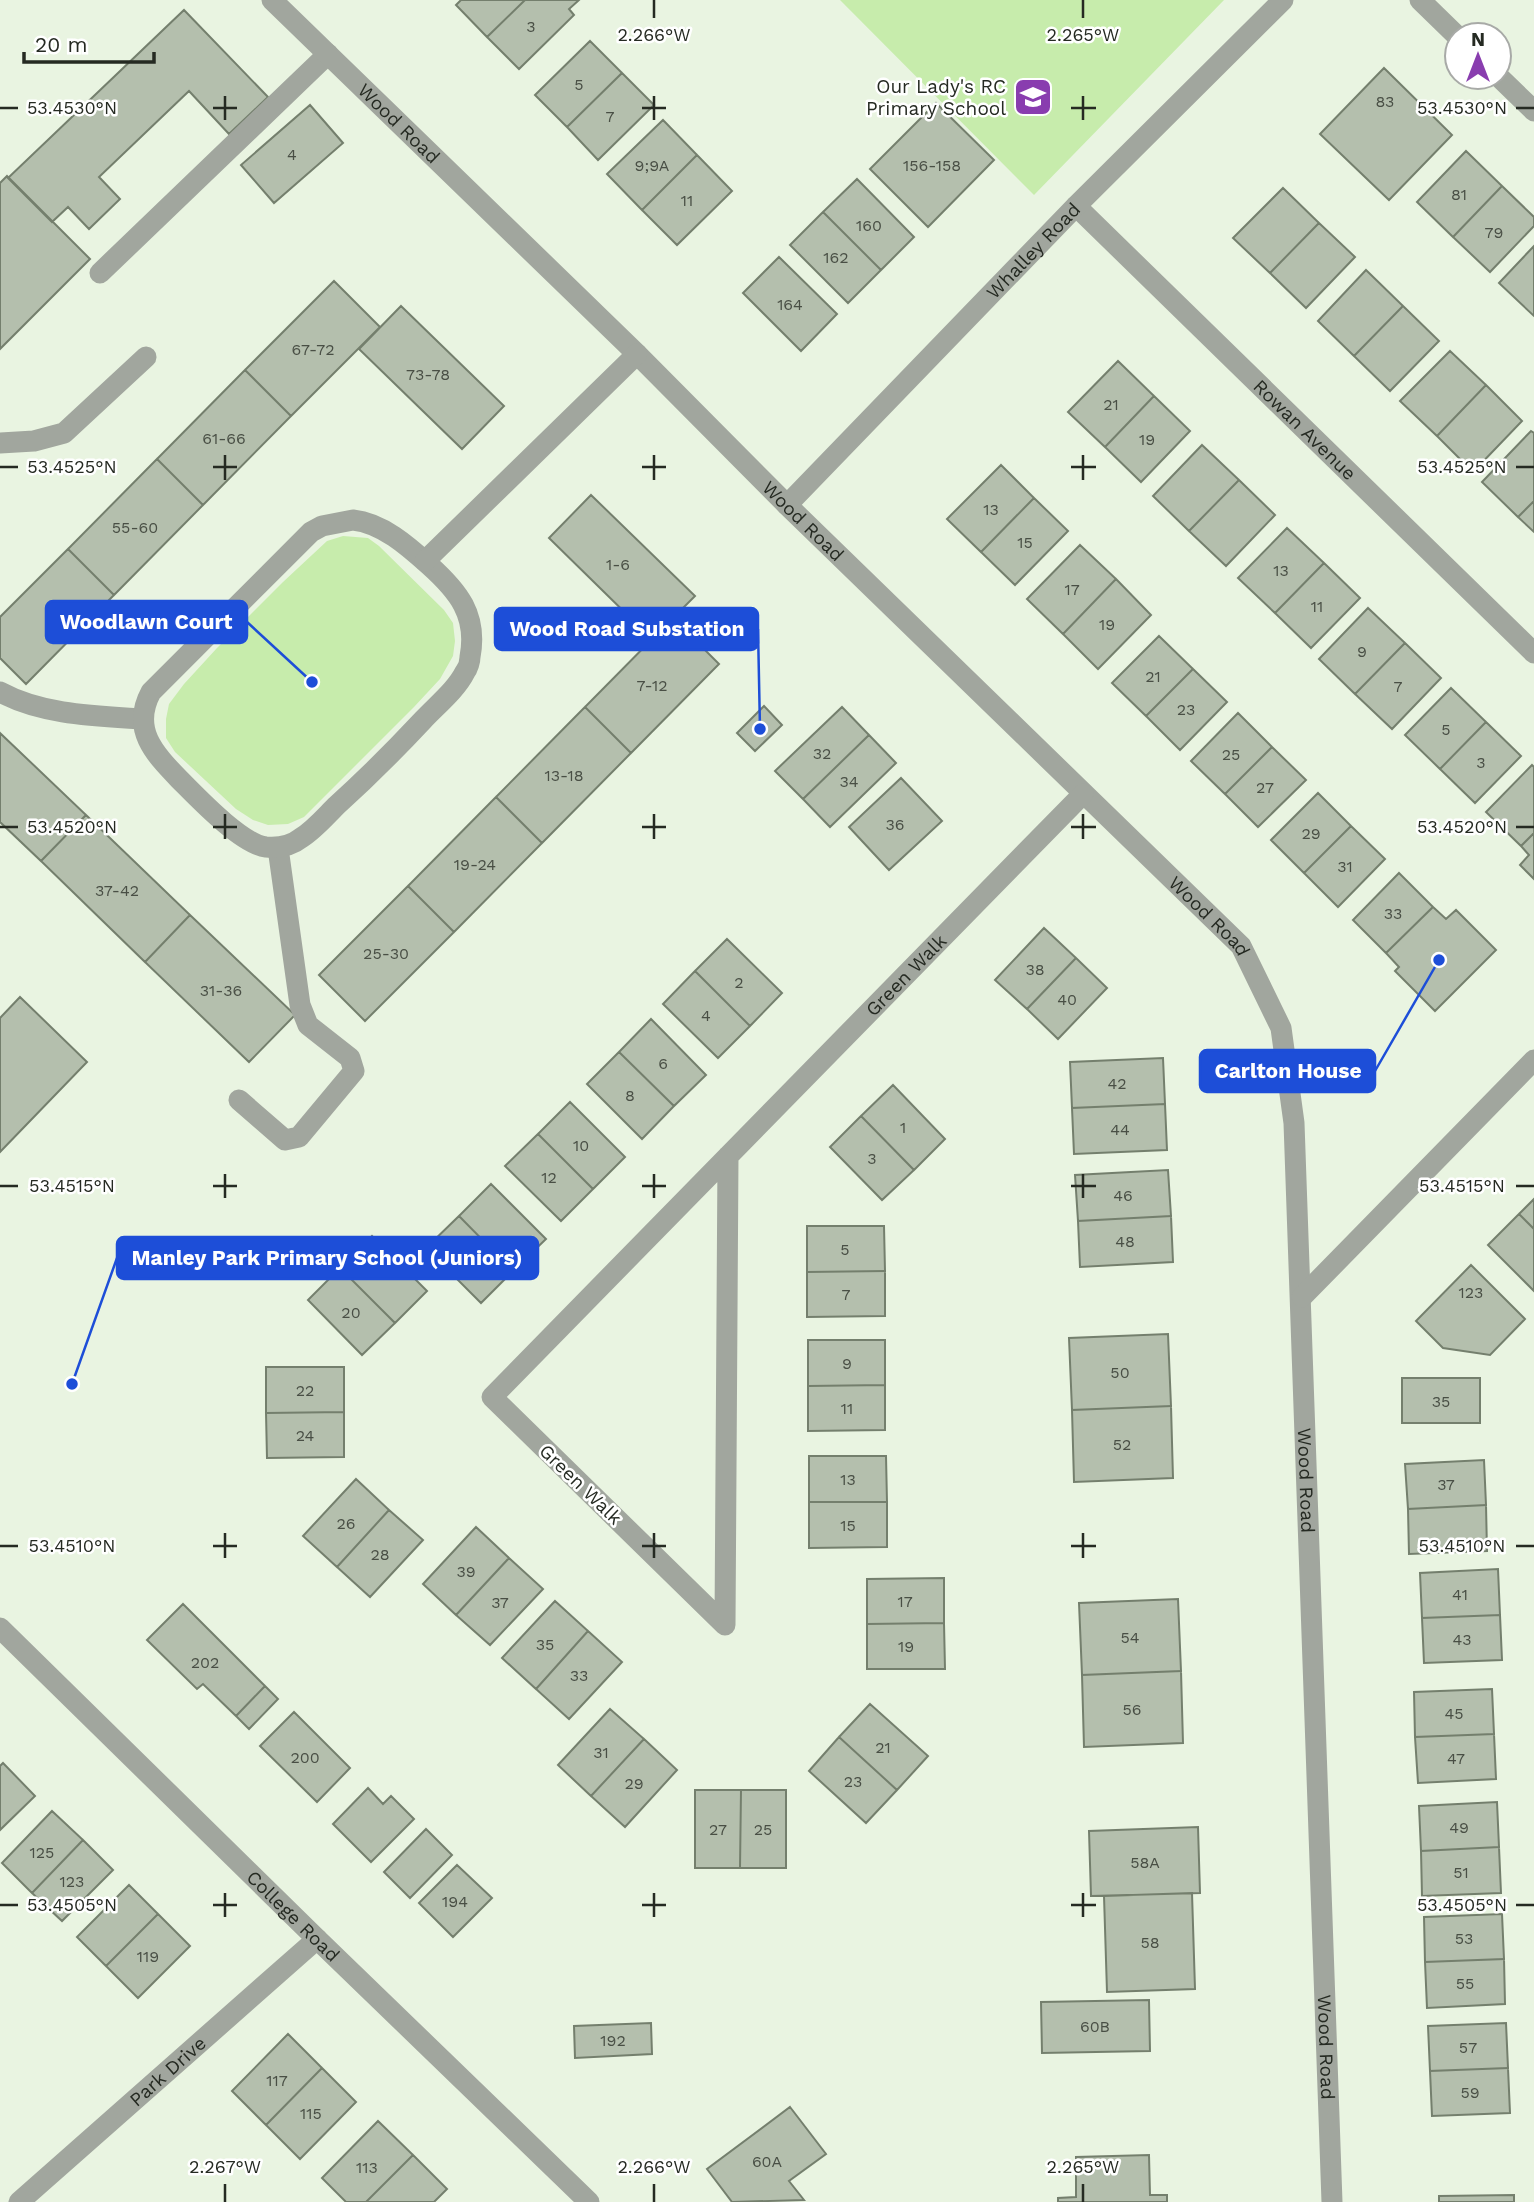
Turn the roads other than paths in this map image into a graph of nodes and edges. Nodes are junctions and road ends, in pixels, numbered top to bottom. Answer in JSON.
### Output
{"nodes":[{"id":1,"x":272,"y":0,"type":"edge"},
{"id":2,"x":1283,"y":0,"type":"edge"},
{"id":3,"x":1420,"y":0,"type":"edge"},
{"id":4,"x":1443,"y":22,"type":"edge"},
{"id":5,"x":328,"y":54,"type":"junction"},
{"id":6,"x":1513,"y":91,"type":"edge"},
{"id":7,"x":1534,"y":111,"type":"edge"},
{"id":8,"x":1076,"y":206,"type":"junction"},
{"id":9,"x":100,"y":272,"type":"dead end"},
{"id":10,"x":638,"y":354,"type":"junction"},
{"id":11,"x":146,"y":357,"type":"dead end"},
{"id":12,"x":0,"y":443,"type":"edge"},
{"id":13,"x":787,"y":505,"type":"junction"},
{"id":14,"x":425,"y":562,"type":"junction"},
{"id":15,"x":1534,"y":653,"type":"edge"},
{"id":16,"x":0,"y":692,"type":"edge"},
{"id":17,"x":143,"y":719,"type":"junction"},
{"id":18,"x":1083,"y":794,"type":"junction"},
{"id":19,"x":278,"y":848,"type":"junction"},
{"id":20,"x":1534,"y":1060,"type":"edge"},
{"id":21,"x":239,"y":1100,"type":"dead end"},
{"id":22,"x":728,"y":1156,"type":"junction"},
{"id":23,"x":1302,"y":1297,"type":"junction"},
{"id":24,"x":0,"y":1628,"type":"edge"},
{"id":25,"x":317,"y":1939,"type":"junction"},
{"id":26,"x":19,"y":2202,"type":"edge"},
{"id":27,"x":589,"y":2202,"type":"edge"},
{"id":28,"x":1332,"y":2202,"type":"edge"}],
"edges":[{"from":1,"to":5,"type":"street","name":"Wood Road"},
{"from":2,"to":8,"type":"street","name":"Whalley Road"},
{"from":3,"to":4,"type":"street"},
{"from":5,"to":9,"type":"street"},
{"from":5,"to":10,"type":"street","name":"Wood Road"},
{"from":6,"to":7,"type":"street"},
{"from":8,"to":13,"type":"street","name":"Whalley Road"},
{"from":8,"to":15,"type":"street","name":"Rowan Avenue"},
{"from":10,"to":13,"type":"street","name":"Wood Road"},
{"from":10,"to":14,"type":"street"},
{"from":11,"to":12,"type":"street"},
{"from":13,"to":18,"type":"street","name":"Wood Road"},
{"from":14,"to":17,"type":"street"},
{"from":14,"to":19,"type":"street"},
{"from":16,"to":17,"type":"street"},
{"from":17,"to":19,"type":"street"},
{"from":18,"to":22,"type":"street","name":"Green Walk"},
{"from":18,"to":23,"type":"street","name":"Wood Road"},
{"from":19,"to":21,"type":"street"},
{"from":20,"to":23,"type":"street"},
{"from":22,"to":22,"type":"street","name":"Green Walk"},
{"from":23,"to":28,"type":"street","name":"Wood Road"},
{"from":24,"to":25,"type":"street","name":"College Road"},
{"from":25,"to":26,"type":"street","name":"Park Drive"},
{"from":25,"to":27,"type":"street","name":"College Road"}]}
